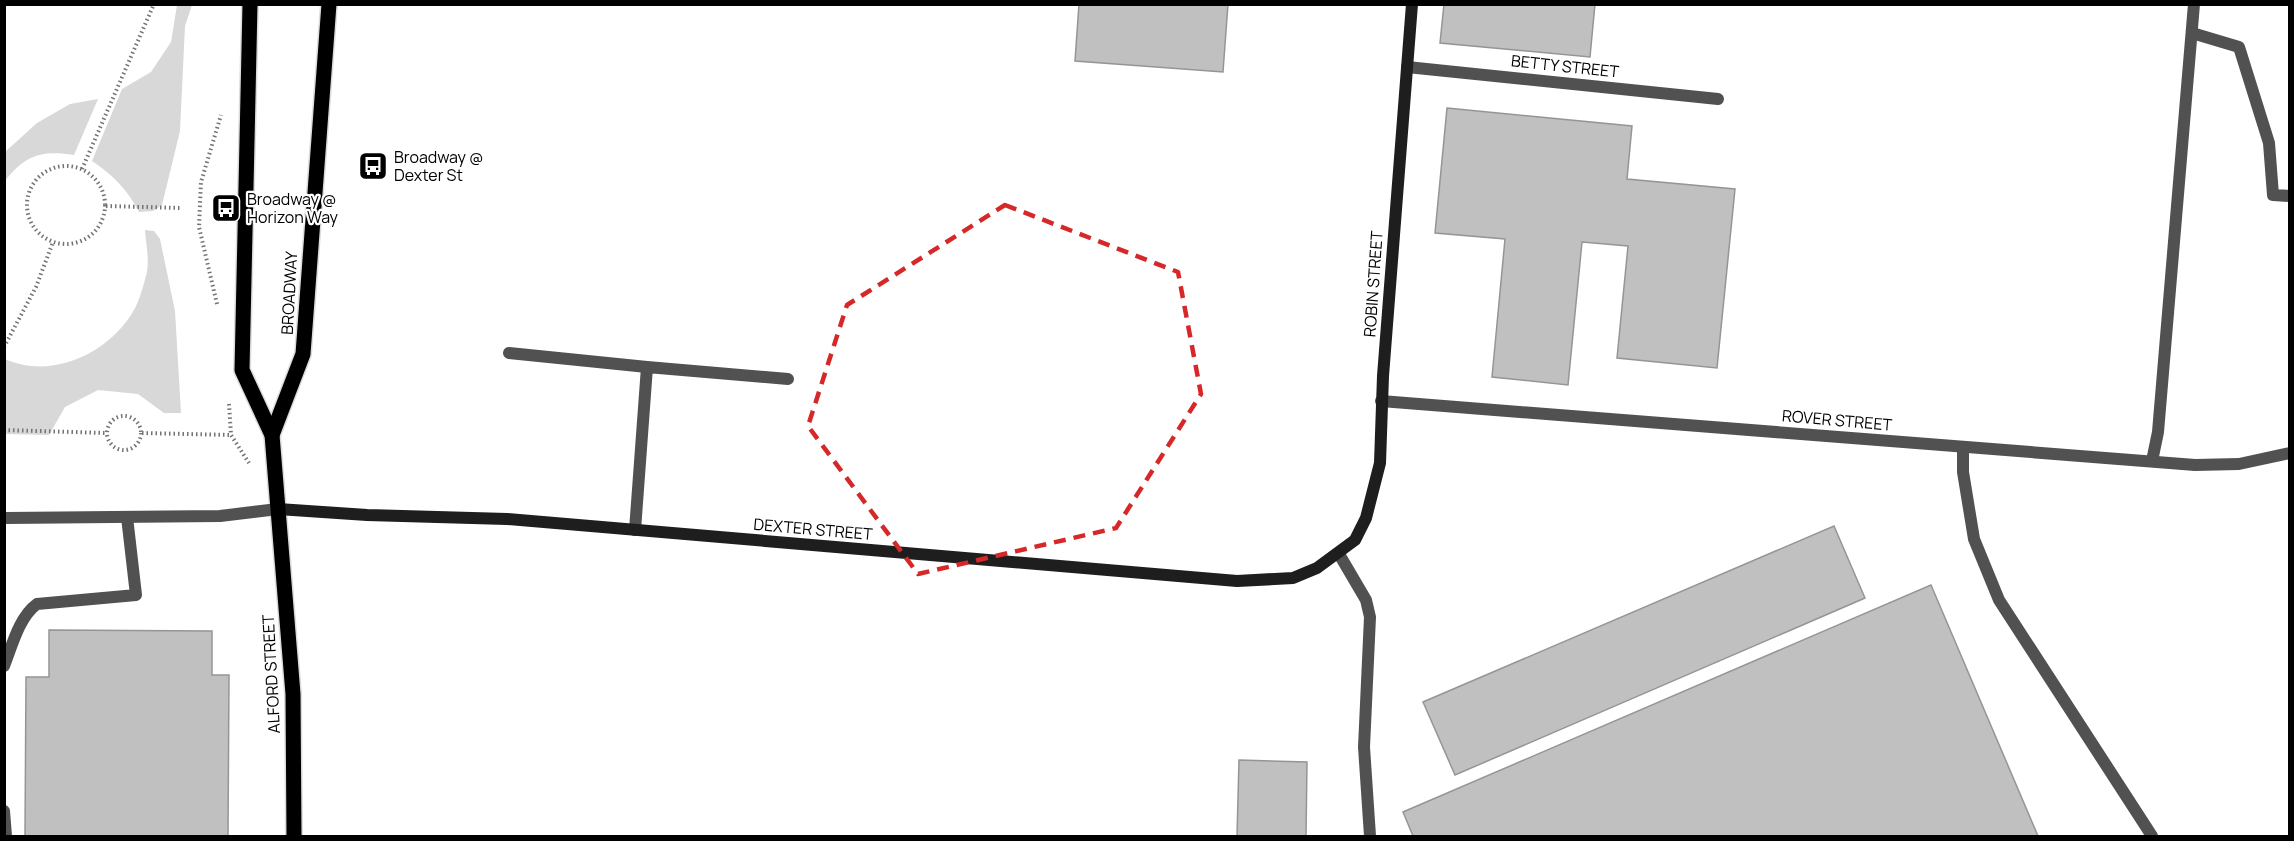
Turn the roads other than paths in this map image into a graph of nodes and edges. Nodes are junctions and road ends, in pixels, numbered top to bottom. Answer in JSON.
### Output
{"nodes":[{"id":1,"x":250,"y":4,"type":"edge"},
{"id":2,"x":329,"y":4,"type":"edge"},
{"id":3,"x":1412,"y":4,"type":"edge"},
{"id":4,"x":2194,"y":4,"type":"edge"},
{"id":5,"x":2192,"y":33,"type":"junction"},
{"id":6,"x":1407,"y":67,"type":"junction"},
{"id":7,"x":1718,"y":99,"type":"dead end"},
{"id":8,"x":2289,"y":196,"type":"edge"},
{"id":9,"x":509,"y":353,"type":"dead end"},
{"id":10,"x":647,"y":368,"type":"junction"},
{"id":11,"x":788,"y":379,"type":"dead end"},
{"id":12,"x":1381,"y":401,"type":"junction"},
{"id":13,"x":272,"y":435,"type":"junction"},
{"id":14,"x":1963,"y":447,"type":"junction"},
{"id":15,"x":2289,"y":453,"type":"edge"},
{"id":16,"x":2152,"y":461,"type":"junction"},
{"id":17,"x":278,"y":509,"type":"junction"},
{"id":18,"x":127,"y":517,"type":"junction"},
{"id":19,"x":6,"y":518,"type":"dead end"},
{"id":20,"x":635,"y":530,"type":"junction"},
{"id":21,"x":1339,"y":554,"type":"junction"},
{"id":22,"x":4,"y":666,"type":"edge"},
{"id":23,"x":4,"y":811,"type":"edge"},
{"id":24,"x":6,"y":837,"type":"edge"},
{"id":25,"x":294,"y":837,"type":"edge"},
{"id":26,"x":1370,"y":837,"type":"edge"},
{"id":27,"x":2152,"y":837,"type":"edge"}],
"edges":[{"from":1,"to":13,"type":"main road","name":"BROADWAY"},
{"from":2,"to":13,"type":"main road","name":"BROADWAY"},
{"from":3,"to":6,"type":"street","name":"ROBIN STREET"},
{"from":4,"to":5,"type":"street"},
{"from":5,"to":8,"type":"street"},
{"from":5,"to":16,"type":"street"},
{"from":6,"to":7,"type":"street","name":"BETTY STREET"},
{"from":6,"to":12,"type":"street","name":"ROBIN STREET"},
{"from":9,"to":10,"type":"street"},
{"from":10,"to":11,"type":"street"},
{"from":10,"to":20,"type":"street"},
{"from":12,"to":14,"type":"street","name":"ROVER STREET"},
{"from":12,"to":21,"type":"street","name":"ROBIN STREET"},
{"from":13,"to":17,"type":"main road","name":"BROADWAY"},
{"from":14,"to":16,"type":"street","name":"ROVER STREET"},
{"from":14,"to":27,"type":"street"},
{"from":15,"to":16,"type":"street","name":"ROVER STREET"},
{"from":17,"to":18,"type":"street"},
{"from":17,"to":20,"type":"street","name":"DEXTER STREET"},
{"from":17,"to":25,"type":"main road","name":"ALFORD STREET"},
{"from":18,"to":19,"type":"street"},
{"from":18,"to":22,"type":"street"},
{"from":20,"to":21,"type":"street","name":"DEXTER STREET"},
{"from":21,"to":26,"type":"street"},
{"from":23,"to":24,"type":"street"}]}
